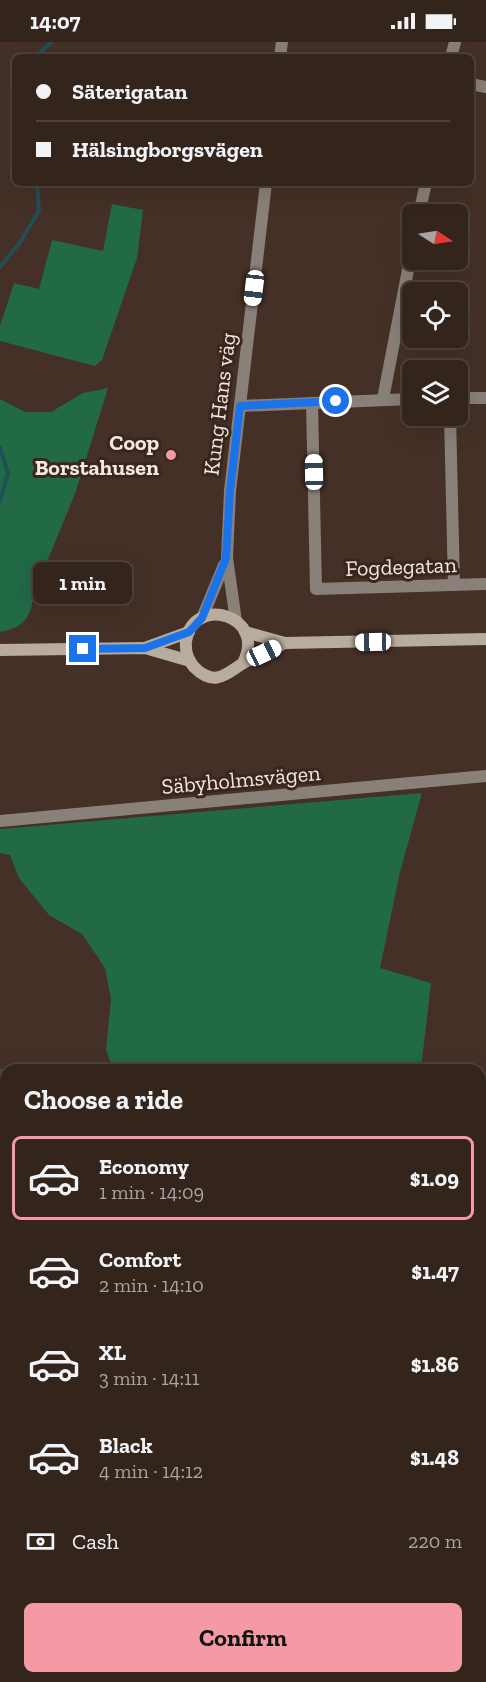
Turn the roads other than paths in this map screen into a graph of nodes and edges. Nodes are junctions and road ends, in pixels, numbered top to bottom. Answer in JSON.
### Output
{"nodes":[{"id":1,"x":266,"y":186,"type":"edge"},
{"id":2,"x":425,"y":186,"type":"edge"},
{"id":3,"x":421,"y":204,"type":"edge"},
{"id":4,"x":408,"y":270,"type":"edge"},
{"id":5,"x":468,"y":398,"type":"edge"},
{"id":6,"x":486,"y":398,"type":"edge"},
{"id":7,"x":383,"y":399,"type":"junction"},
{"id":8,"x":402,"y":399,"type":"edge"},
{"id":9,"x":312,"y":403,"type":"junction"},
{"id":10,"x":240,"y":406,"type":"junction"},
{"id":11,"x":450,"y":426,"type":"edge"},
{"id":12,"x":226,"y":558,"type":"junction"},
{"id":13,"x":486,"y":584,"type":"edge"},
{"id":14,"x":454,"y":585,"type":"junction"},
{"id":15,"x":202,"y":618,"type":"junction"},
{"id":16,"x":236,"y":621,"type":"junction"},
{"id":17,"x":189,"y":632,"type":"junction"},
{"id":18,"x":245,"y":632,"type":"junction"},
{"id":19,"x":486,"y":639,"type":"edge"},
{"id":20,"x":285,"y":643,"type":"junction"},
{"id":21,"x":145,"y":648,"type":"junction"},
{"id":22,"x":0,"y":650,"type":"edge"},
{"id":23,"x":190,"y":661,"type":"junction"},
{"id":24,"x":243,"y":663,"type":"junction"},
{"id":25,"x":486,"y":776,"type":"edge"},
{"id":26,"x":0,"y":821,"type":"edge"}],
"edges":[{"from":1,"to":10,"type":"street","name":"Kung Hans väg"},
{"from":2,"to":3,"type":"street"},
{"from":4,"to":7,"type":"street"},
{"from":5,"to":6,"type":"street"},
{"from":7,"to":8,"type":"street"},
{"from":7,"to":9,"type":"street"},
{"from":9,"to":10,"type":"street"},
{"from":9,"to":14,"type":"street","name":"Fogdegatan"},
{"from":10,"to":12,"type":"street","name":"Kung Hans väg"},
{"from":11,"to":14,"type":"street"},
{"from":12,"to":15,"type":"street","name":"Kung Hans väg"},
{"from":12,"to":16,"type":"street","name":"Kung Hans väg"},
{"from":13,"to":14,"type":"street","name":"Fogdegatan"},
{"from":15,"to":16,"type":"main road"},
{"from":15,"to":17,"type":"main road"},
{"from":16,"to":18,"type":"main road"},
{"from":17,"to":21,"type":"main road"},
{"from":17,"to":23,"type":"main road"},
{"from":18,"to":20,"type":"main road"},
{"from":18,"to":24,"type":"main road"},
{"from":19,"to":20,"type":"main road"},
{"from":20,"to":24,"type":"main road"},
{"from":21,"to":22,"type":"main road"},
{"from":21,"to":23,"type":"main road"},
{"from":23,"to":24,"type":"main road"},
{"from":25,"to":26,"type":"street","name":"Säbyholmsvägen"}]}
